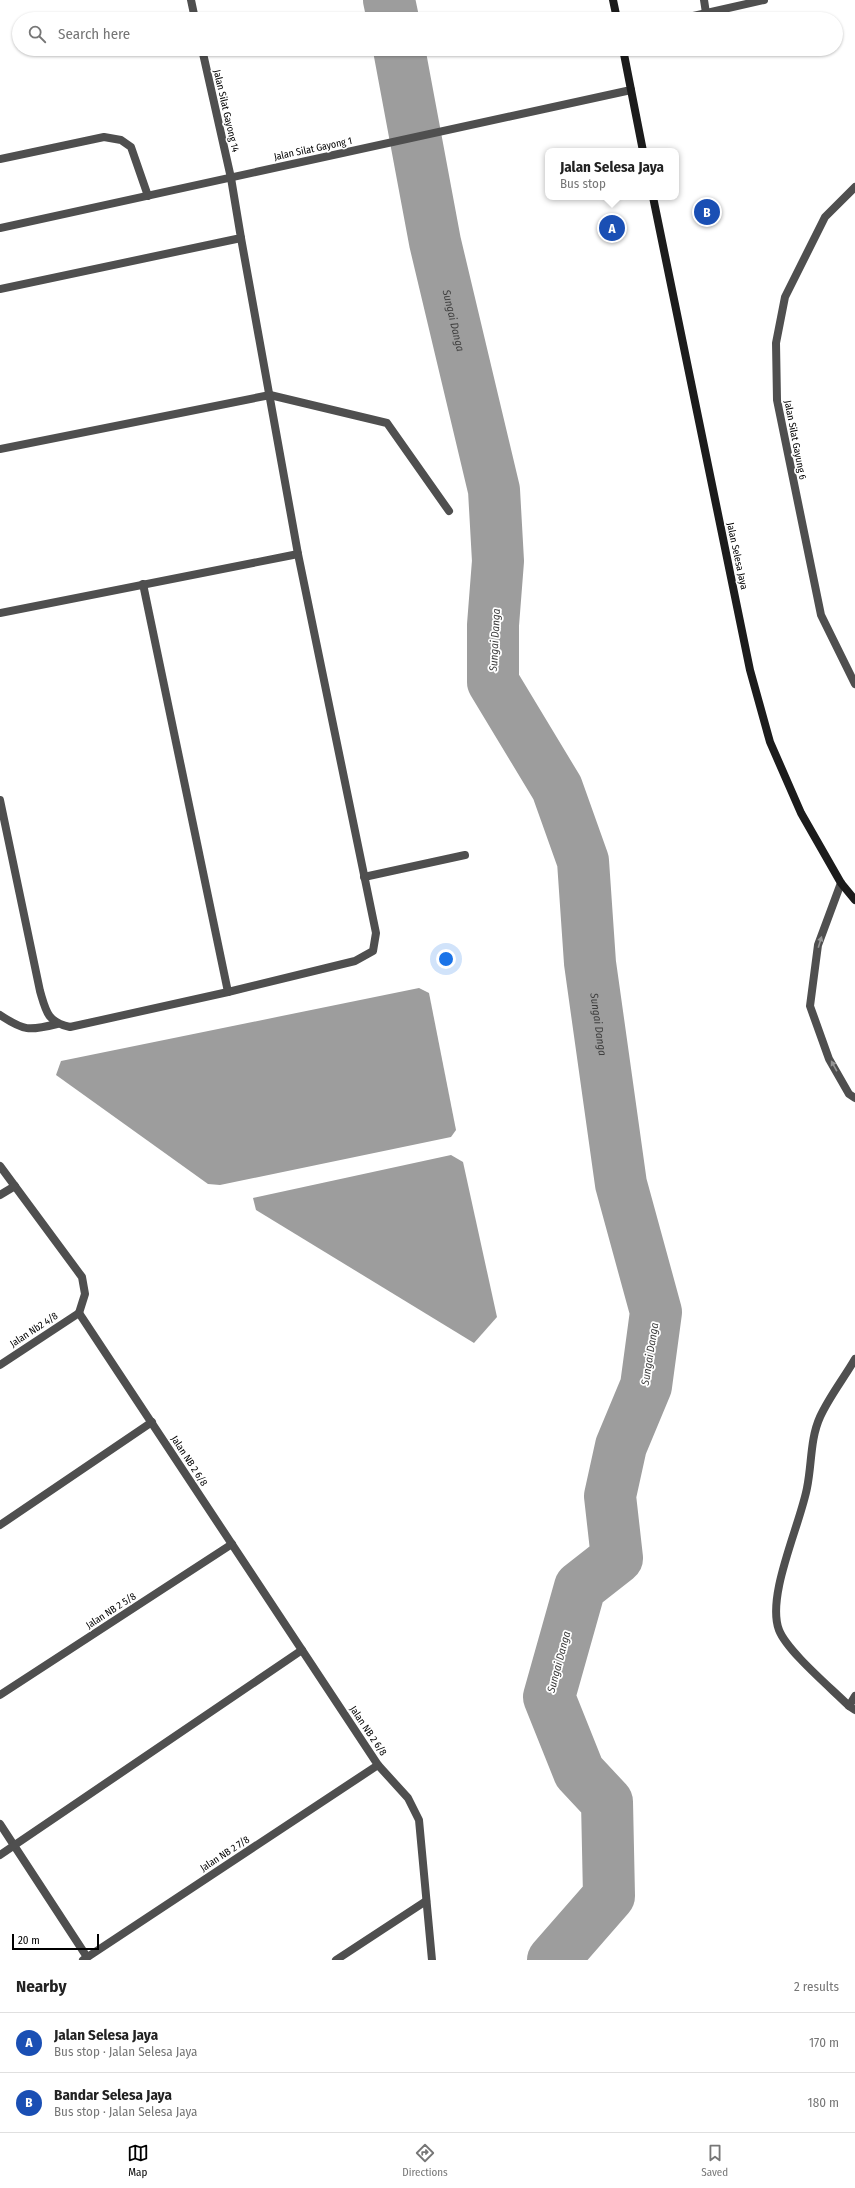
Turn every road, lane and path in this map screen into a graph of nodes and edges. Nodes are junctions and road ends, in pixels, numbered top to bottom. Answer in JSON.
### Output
{"nodes":[{"id":1,"x":191,"y":0,"type":"edge"},
{"id":2,"x":613,"y":0,"type":"edge"},
{"id":3,"x":704,"y":0,"type":"edge"},
{"id":4,"x":764,"y":0,"type":"edge"},
{"id":5,"x":194,"y":12,"type":"edge"},
{"id":6,"x":616,"y":12,"type":"edge"},
{"id":7,"x":706,"y":12,"type":"edge"},
{"id":8,"x":710,"y":12,"type":"edge"},
{"id":9,"x":204,"y":56,"type":"edge"},
{"id":10,"x":624,"y":56,"type":"edge"},
{"id":11,"x":630,"y":90,"type":"junction"},
{"id":12,"x":642,"y":148,"type":"edge"},
{"id":13,"x":0,"y":159,"type":"edge"},
{"id":14,"x":231,"y":178,"type":"junction"},
{"id":15,"x":855,"y":187,"type":"edge"},
{"id":16,"x":148,"y":196,"type":"junction"},
{"id":17,"x":654,"y":200,"type":"edge"},
{"id":18,"x":0,"y":228,"type":"edge"},
{"id":19,"x":241,"y":238,"type":"junction"},
{"id":20,"x":0,"y":290,"type":"edge"},
{"id":21,"x":270,"y":395,"type":"junction"},
{"id":22,"x":0,"y":449,"type":"edge"},
{"id":23,"x":449,"y":511,"type":"dead end"},
{"id":24,"x":298,"y":554,"type":"junction"},
{"id":25,"x":143,"y":584,"type":"junction"},
{"id":26,"x":0,"y":613,"type":"edge"},
{"id":27,"x":855,"y":684,"type":"edge"},
{"id":28,"x":0,"y":800,"type":"edge"},
{"id":29,"x":465,"y":855,"type":"dead end"},
{"id":30,"x":364,"y":877,"type":"junction"},
{"id":31,"x":841,"y":883,"type":"junction"},
{"id":32,"x":855,"y":900,"type":"edge"},
{"id":33,"x":228,"y":992,"type":"junction"},
{"id":34,"x":0,"y":1015,"type":"edge"},
{"id":35,"x":57,"y":1024,"type":"junction"},
{"id":36,"x":855,"y":1098,"type":"edge"},
{"id":37,"x":0,"y":1166,"type":"edge"},
{"id":38,"x":14,"y":1186,"type":"junction"},
{"id":39,"x":0,"y":1195,"type":"edge"},
{"id":40,"x":80,"y":1313,"type":"junction"},
{"id":41,"x":855,"y":1359,"type":"edge"},
{"id":42,"x":0,"y":1364,"type":"edge"},
{"id":43,"x":152,"y":1422,"type":"junction"},
{"id":44,"x":0,"y":1525,"type":"edge"},
{"id":45,"x":232,"y":1544,"type":"junction"},
{"id":46,"x":302,"y":1650,"type":"junction"},
{"id":47,"x":0,"y":1695,"type":"edge"},
{"id":48,"x":855,"y":1696,"type":"edge"},
{"id":49,"x":852,"y":1708,"type":"edge"},
{"id":50,"x":378,"y":1765,"type":"junction"},
{"id":51,"x":0,"y":1824,"type":"edge"},
{"id":52,"x":14,"y":1845,"type":"junction"},
{"id":53,"x":0,"y":1855,"type":"edge"},
{"id":54,"x":426,"y":1901,"type":"junction"},
{"id":55,"x":85,"y":1959,"type":"edge"},
{"id":56,"x":336,"y":1960,"type":"edge"},
{"id":57,"x":432,"y":1960,"type":"edge"}],
"edges":[{"from":1,"to":5,"type":"street"},
{"from":2,"to":6,"type":"street"},
{"from":3,"to":7,"type":"street"},
{"from":4,"to":8,"type":"street"},
{"from":9,"to":14,"type":"street","name":"Jalan Silat Gayong 14"},
{"from":10,"to":11,"type":"street"},
{"from":11,"to":12,"type":"street"},
{"from":11,"to":14,"type":"street","name":"Jalan Silat Gayong 1"},
{"from":13,"to":16,"type":"street"},
{"from":14,"to":16,"type":"street","name":"Jalan Silat Gayong 1"},
{"from":14,"to":19,"type":"street","name":"Jalan Silat Gayong 14"},
{"from":15,"to":27,"type":"street","name":"Jalan Silat Gayung 6"},
{"from":16,"to":18,"type":"street","name":"Jalan Silat Gayong 1"},
{"from":17,"to":31,"type":"street","name":"Jalan Selesa Jaya"},
{"from":19,"to":20,"type":"street"},
{"from":19,"to":21,"type":"street","name":"Jalan Silat Gayong 14"},
{"from":21,"to":22,"type":"street"},
{"from":21,"to":23,"type":"street"},
{"from":21,"to":24,"type":"street","name":"Jalan Silat Gayong 14"},
{"from":24,"to":25,"type":"street"},
{"from":24,"to":30,"type":"street","name":"Jalan Silat Gayong 14"},
{"from":25,"to":26,"type":"street"},
{"from":25,"to":33,"type":"street"},
{"from":28,"to":35,"type":"street"},
{"from":29,"to":30,"type":"street"},
{"from":30,"to":33,"type":"street","name":"Jalan Silat Gayong 14"},
{"from":31,"to":32,"type":"street","name":"Jalan Selesa Jaya"},
{"from":36,"to":31,"type":"street","one_way":true},
{"from":33,"to":35,"type":"street"},
{"from":34,"to":35,"type":"street"},
{"from":37,"to":38,"type":"street"},
{"from":38,"to":39,"type":"street"},
{"from":38,"to":40,"type":"street"},
{"from":40,"to":42,"type":"street","name":"Jalan Nb2 4/8"},
{"from":40,"to":43,"type":"street","name":"Jalan NB 2 6/8"},
{"from":41,"to":49,"type":"street"},
{"from":43,"to":44,"type":"street"},
{"from":43,"to":45,"type":"street","name":"Jalan NB 2 6/8"},
{"from":45,"to":46,"type":"street","name":"Jalan NB 2 6/8"},
{"from":45,"to":47,"type":"street","name":"Jalan NB 2 5/8"},
{"from":46,"to":50,"type":"street","name":"Jalan NB 2 6/8"},
{"from":46,"to":52,"type":"street"},
{"from":48,"to":49,"type":"street"},
{"from":50,"to":54,"type":"street","name":"Jalan NB 2 6/8"},
{"from":50,"to":55,"type":"street","name":"Jalan NB 2 7/8"},
{"from":51,"to":52,"type":"street"},
{"from":52,"to":53,"type":"street"},
{"from":52,"to":55,"type":"street"},
{"from":54,"to":56,"type":"street"},
{"from":54,"to":57,"type":"street","name":"Jalan NB 2 6/8"}]}
